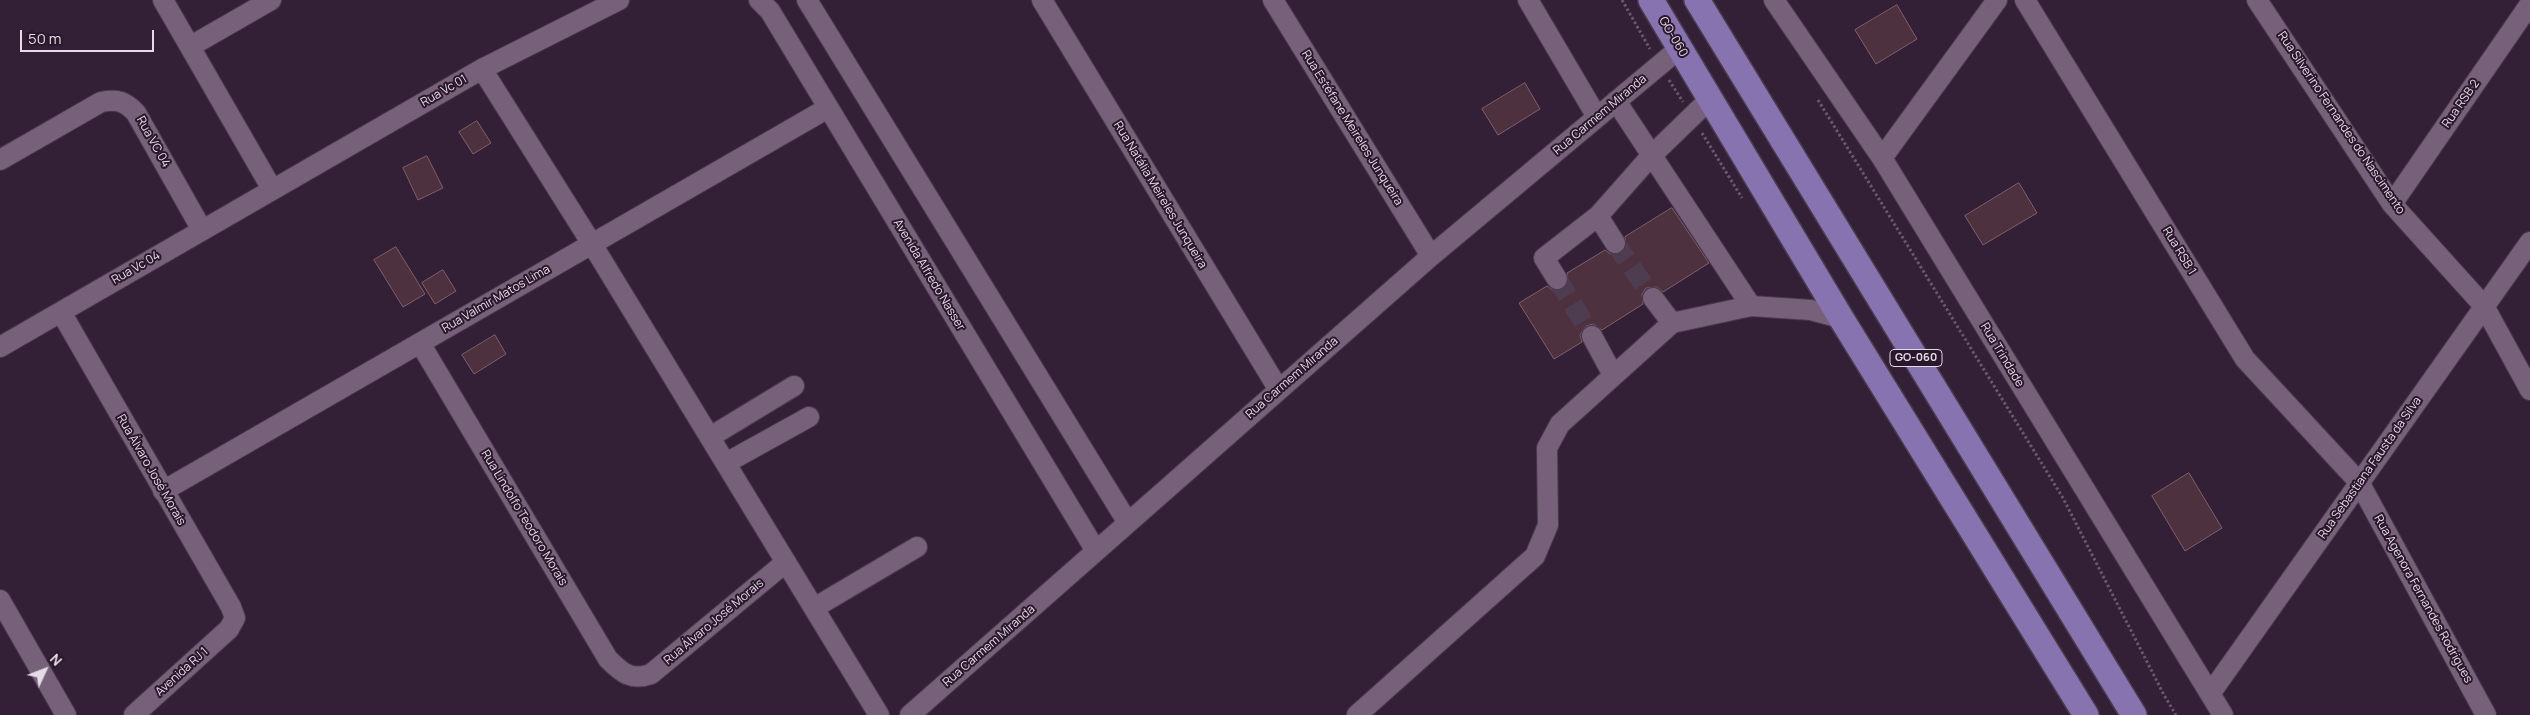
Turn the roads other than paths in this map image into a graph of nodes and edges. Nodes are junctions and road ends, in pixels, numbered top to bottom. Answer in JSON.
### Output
{"nodes":[{"id":1,"x":163,"y":0,"type":"edge"},
{"id":2,"x":271,"y":0,"type":"edge"},
{"id":3,"x":619,"y":0,"type":"edge"},
{"id":4,"x":759,"y":0,"type":"edge"},
{"id":5,"x":807,"y":0,"type":"edge"},
{"id":6,"x":1042,"y":0,"type":"edge"},
{"id":7,"x":1273,"y":0,"type":"edge"},
{"id":8,"x":1528,"y":0,"type":"edge"},
{"id":9,"x":1651,"y":0,"type":"edge"},
{"id":10,"x":1697,"y":0,"type":"edge"},
{"id":11,"x":1774,"y":0,"type":"edge"},
{"id":12,"x":1997,"y":0,"type":"edge"},
{"id":13,"x":2025,"y":0,"type":"edge"},
{"id":14,"x":2257,"y":0,"type":"edge"},
{"id":15,"x":2530,"y":4,"type":"edge"},
{"id":16,"x":191,"y":46,"type":"junction"},
{"id":17,"x":1680,"y":48,"type":"junction"},
{"id":18,"x":482,"y":69,"type":"junction"},
{"id":19,"x":1710,"y":99,"type":"junction"},
{"id":20,"x":1616,"y":101,"type":"junction"},
{"id":21,"x":828,"y":108,"type":"junction"},
{"id":22,"x":1597,"y":117,"type":"junction"},
{"id":23,"x":1651,"y":156,"type":"junction"},
{"id":24,"x":1882,"y":158,"type":"junction"},
{"id":25,"x":0,"y":160,"type":"edge"},
{"id":26,"x":272,"y":190,"type":"junction"},
{"id":27,"x":2392,"y":204,"type":"junction"},
{"id":28,"x":1598,"y":216,"type":"junction"},
{"id":29,"x":202,"y":230,"type":"junction"},
{"id":30,"x":2530,"y":242,"type":"edge"},
{"id":31,"x":1616,"y":243,"type":"tunnel mouth"},
{"id":32,"x":592,"y":244,"type":"junction"},
{"id":33,"x":1431,"y":256,"type":"junction"},
{"id":34,"x":1557,"y":279,"type":"tunnel mouth"},
{"id":35,"x":1652,"y":298,"type":"tunnel mouth"},
{"id":36,"x":1751,"y":306,"type":"junction"},
{"id":37,"x":2484,"y":306,"type":"junction"},
{"id":38,"x":60,"y":312,"type":"junction"},
{"id":39,"x":1841,"y":318,"type":"junction"},
{"id":40,"x":1672,"y":323,"type":"junction"},
{"id":41,"x":1592,"y":336,"type":"tunnel mouth"},
{"id":42,"x":420,"y":343,"type":"junction"},
{"id":43,"x":0,"y":347,"type":"edge"},
{"id":44,"x":1613,"y":375,"type":"junction"},
{"id":45,"x":794,"y":386,"type":"dead end"},
{"id":46,"x":1278,"y":390,"type":"junction"},
{"id":47,"x":2530,"y":390,"type":"edge"},
{"id":48,"x":809,"y":417,"type":"dead end"},
{"id":49,"x":710,"y":437,"type":"junction"},
{"id":50,"x":726,"y":463,"type":"junction"},
{"id":51,"x":2359,"y":482,"type":"junction"},
{"id":52,"x":164,"y":491,"type":"junction"},
{"id":53,"x":1128,"y":523,"type":"junction"},
{"id":54,"x":917,"y":547,"type":"dead end"},
{"id":55,"x":1096,"y":551,"type":"junction"},
{"id":56,"x":786,"y":562,"type":"junction"},
{"id":57,"x":0,"y":600,"type":"edge"},
{"id":58,"x":814,"y":608,"type":"junction"},
{"id":59,"x":229,"y":629,"type":"joint"},
{"id":60,"x":640,"y":678,"type":"joint"},
{"id":61,"x":2210,"y":694,"type":"junction"},
{"id":62,"x":66,"y":715,"type":"edge"},
{"id":63,"x":134,"y":715,"type":"edge"},
{"id":64,"x":879,"y":715,"type":"edge"},
{"id":65,"x":910,"y":715,"type":"edge"},
{"id":66,"x":1357,"y":715,"type":"edge"},
{"id":67,"x":2086,"y":715,"type":"edge"},
{"id":68,"x":2134,"y":715,"type":"edge"},
{"id":69,"x":2223,"y":715,"type":"edge"},
{"id":70,"x":2486,"y":715,"type":"edge"}],
"edges":[{"from":1,"to":16,"type":"street"},
{"from":2,"to":16,"type":"street"},
{"from":3,"to":18,"type":"street","name":"Rua Vc 01"},
{"from":4,"to":21,"type":"street","name":"Avenida Alfredo Nasser"},
{"from":5,"to":53,"type":"street"},
{"from":6,"to":46,"type":"street","name":"Rua Natália Meireles Junqueira"},
{"from":7,"to":33,"type":"street","name":"Rua Estéfane Meireles Junqueira"},
{"from":8,"to":22,"type":"street"},
{"from":9,"to":17,"type":"main road","name":"GO-060","number":"GO-060"},
{"from":10,"to":68,"type":"main road","name":"GO-060","number":"GO-060"},
{"from":11,"to":24,"type":"street","name":"Rua Trindade"},
{"from":12,"to":24,"type":"street"},
{"from":13,"to":51,"type":"street","name":"Rua RSB 1"},
{"from":14,"to":27,"type":"street","name":"Rua Silverino Fernandes do Nascimento"},
{"from":15,"to":27,"type":"street","name":"Rua RSB 2"},
{"from":16,"to":26,"type":"street"},
{"from":17,"to":19,"type":"main road","name":"GO-060","number":"GO-060"},
{"from":17,"to":20,"type":"street","name":"Rua Carmem Miranda"},
{"from":18,"to":26,"type":"street","name":"Rua Vc 01"},
{"from":18,"to":32,"type":"street"},
{"from":19,"to":23,"type":"street"},
{"from":19,"to":39,"type":"main road","name":"GO-060","number":"GO-060"},
{"from":20,"to":22,"type":"street","name":"Rua Carmem Miranda"},
{"from":20,"to":23,"type":"street"},
{"from":21,"to":32,"type":"street","name":"Rua Valmir Matos Lima"},
{"from":21,"to":55,"type":"street","name":"Avenida Alfredo Nasser"},
{"from":22,"to":33,"type":"street","name":"Rua Carmem Miranda"},
{"from":23,"to":28,"type":"street"},
{"from":23,"to":36,"type":"street"},
{"from":24,"to":61,"type":"street","name":"Rua Trindade"},
{"from":25,"to":29,"type":"street","name":"Rua VC 04"},
{"from":26,"to":29,"type":"street","name":"Rua Vc 04"},
{"from":27,"to":37,"type":"street","name":"Rua Silverino Fernandes do Nascimento"},
{"from":28,"to":31,"type":"street"},
{"from":28,"to":34,"type":"street"},
{"from":29,"to":38,"type":"street","name":"Rua Vc 04"},
{"from":30,"to":37,"type":"street","name":"Rua Sebastiana Fausta da Silva"},
{"from":32,"to":42,"type":"street","name":"Rua Valmir Matos Lima"},
{"from":32,"to":49,"type":"street"},
{"from":33,"to":46,"type":"street","name":"Rua Carmem Miranda"},
{"from":35,"to":40,"type":"street"},
{"from":36,"to":39,"type":"street"},
{"from":36,"to":40,"type":"street"},
{"from":37,"to":47,"type":"street","name":"Rua Silverino Fernandes do Nascimento"},
{"from":37,"to":51,"type":"street","name":"Rua Sebastiana Fausta da Silva"},
{"from":38,"to":43,"type":"street","name":"Rua Vc 04"},
{"from":38,"to":52,"type":"street","name":"Rua Álvaro José Morais"},
{"from":39,"to":67,"type":"main road","name":"GO-060","number":"GO-060"},
{"from":40,"to":44,"type":"street"},
{"from":41,"to":44,"type":"street"},
{"from":42,"to":52,"type":"street","name":"Rua Valmir Matos Lima"},
{"from":42,"to":60,"type":"street","name":"Rua Lindolfo Teodoro Morais"},
{"from":44,"to":66,"type":"street"},
{"from":45,"to":49,"type":"street"},
{"from":46,"to":53,"type":"street","name":"Rua Carmem Miranda"},
{"from":48,"to":50,"type":"street"},
{"from":49,"to":50,"type":"street"},
{"from":50,"to":56,"type":"street"},
{"from":51,"to":61,"type":"street","name":"Rua Sebastiana Fausta da Silva"},
{"from":51,"to":70,"type":"street","name":"Rua Agenora Fernandes Rodrigues"},
{"from":52,"to":59,"type":"street","name":"Rua Álvaro José Morais"},
{"from":53,"to":55,"type":"street","name":"Rua Carmem Miranda"},
{"from":54,"to":58,"type":"street"},
{"from":55,"to":65,"type":"street","name":"Rua Carmem Miranda"},
{"from":56,"to":58,"type":"street"},
{"from":56,"to":60,"type":"street","name":"Rua Álvaro José Morais"},
{"from":57,"to":62,"type":"street"},
{"from":58,"to":64,"type":"street"},
{"from":59,"to":63,"type":"street","name":"Avenida RJ 1"},
{"from":61,"to":69,"type":"street","name":"Rua Trindade"}]}
